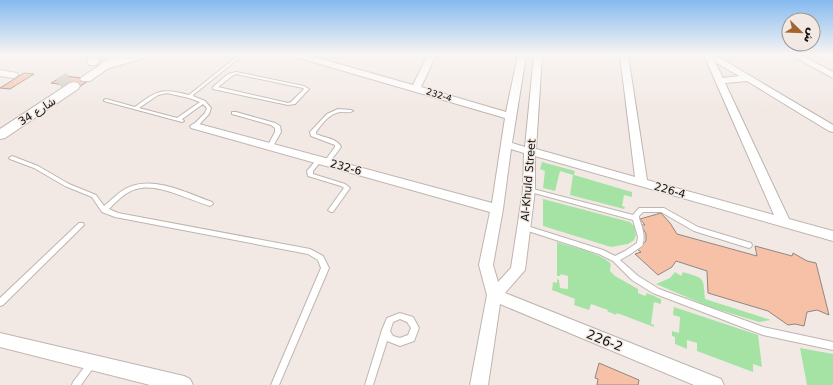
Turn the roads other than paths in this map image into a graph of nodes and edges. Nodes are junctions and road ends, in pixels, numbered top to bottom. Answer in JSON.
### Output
{"nodes":[{"id":1,"x":0,"y":73,"type":"edge"},
{"id":2,"x":217,"y":73,"type":"edge"},
{"id":3,"x":363,"y":73,"type":"edge"},
{"id":4,"x":423,"y":73,"type":"edge"},
{"id":5,"x":518,"y":73,"type":"edge"},
{"id":6,"x":537,"y":73,"type":"edge"},
{"id":7,"x":626,"y":73,"type":"edge"},
{"id":8,"x":717,"y":73,"type":"edge"},
{"id":9,"x":741,"y":73,"type":"edge"},
{"id":10,"x":233,"y":74,"type":"joint"},
{"id":11,"x":14,"y":75,"type":"dead end"},
{"id":12,"x":750,"y":78,"type":"junction"},
{"id":13,"x":720,"y":81,"type":"junction"},
{"id":14,"x":59,"y":84,"type":"tunnel mouth"},
{"id":15,"x":74,"y":86,"type":"tunnel mouth"},
{"id":16,"x":416,"y":88,"type":"junction"},
{"id":17,"x":191,"y":97,"type":"junction"},
{"id":18,"x":106,"y":100,"type":"dead end"},
{"id":19,"x":204,"y":102,"type":"junction"},
{"id":20,"x":136,"y":108,"type":"junction"},
{"id":21,"x":351,"y":111,"type":"dead end"},
{"id":22,"x":234,"y":113,"type":"dead end"},
{"id":23,"x":510,"y":116,"type":"junction"},
{"id":24,"x":0,"y":122,"type":"edge"},
{"id":25,"x":195,"y":126,"type":"joint"},
{"id":26,"x":833,"y":129,"type":"edge"},
{"id":27,"x":0,"y":135,"type":"edge"},
{"id":28,"x":507,"y":145,"type":"junction"},
{"id":29,"x":270,"y":147,"type":"junction"},
{"id":30,"x":530,"y":151,"type":"junction"},
{"id":31,"x":12,"y":158,"type":"dead end"},
{"id":32,"x":323,"y":161,"type":"junction"},
{"id":33,"x":640,"y":182,"type":"junction"},
{"id":34,"x":529,"y":190,"type":"junction"},
{"id":35,"x":210,"y":204,"type":"dead end"},
{"id":36,"x":497,"y":209,"type":"junction"},
{"id":37,"x":104,"y":210,"type":"junction"},
{"id":38,"x":331,"y":210,"type":"dead end"},
{"id":39,"x":636,"y":218,"type":"junction"},
{"id":40,"x":784,"y":222,"type":"junction"},
{"id":41,"x":81,"y":225,"type":"dead end"},
{"id":42,"x":524,"y":227,"type":"junction"},
{"id":43,"x":833,"y":236,"type":"edge"},
{"id":44,"x":749,"y":245,"type":"dead end"},
{"id":45,"x":615,"y":259,"type":"junction"},
{"id":46,"x":494,"y":295,"type":"junction"},
{"id":47,"x":0,"y":303,"type":"edge"},
{"id":48,"x":386,"y":330,"type":"dead end"},
{"id":49,"x":0,"y":340,"type":"edge"},
{"id":50,"x":833,"y":346,"type":"edge"},
{"id":51,"x":93,"y":363,"type":"junction"},
{"id":52,"x":76,"y":385,"type":"edge"},
{"id":53,"x":184,"y":385,"type":"edge"},
{"id":54,"x":275,"y":385,"type":"edge"},
{"id":55,"x":369,"y":385,"type":"edge"},
{"id":56,"x":479,"y":385,"type":"edge"},
{"id":57,"x":715,"y":385,"type":"edge"}],
"edges":[{"from":1,"to":11,"type":"street"},
{"from":2,"to":17,"type":"lane"},
{"from":3,"to":16,"type":"street","name":"232-4"},
{"from":4,"to":16,"type":"street"},
{"from":5,"to":23,"type":"street"},
{"from":6,"to":30,"type":"street","name":"Al-Khuld Street"},
{"from":7,"to":33,"type":"street"},
{"from":8,"to":13,"type":"street"},
{"from":9,"to":12,"type":"street"},
{"from":10,"to":10,"type":"lane"},
{"from":12,"to":13,"type":"street"},
{"from":12,"to":26,"type":"street"},
{"from":13,"to":40,"type":"street"},
{"from":14,"to":24,"type":"main road","name":"شارع 34"},
{"from":15,"to":27,"type":"main road","name":"شارع 34"},
{"from":16,"to":23,"type":"street","name":"232-4"},
{"from":17,"to":19,"type":"lane"},
{"from":17,"to":20,"type":"lane"},
{"from":18,"to":20,"type":"lane"},
{"from":19,"to":20,"type":"lane"},
{"from":19,"to":25,"type":"lane"},
{"from":21,"to":32,"type":"lane"},
{"from":22,"to":29,"type":"lane"},
{"from":23,"to":28,"type":"street"},
{"from":25,"to":29,"type":"street","name":"232-6"},
{"from":28,"to":30,"type":"street","name":"226-4"},
{"from":28,"to":36,"type":"street"},
{"from":29,"to":32,"type":"street","name":"232-6"},
{"from":30,"to":33,"type":"street","name":"226-4"},
{"from":30,"to":34,"type":"street","name":"Al-Khuld Street"},
{"from":31,"to":37,"type":"lane"},
{"from":32,"to":36,"type":"street","name":"232-6"},
{"from":32,"to":38,"type":"lane"},
{"from":33,"to":40,"type":"street","name":"226-4"},
{"from":34,"to":39,"type":"lane"},
{"from":34,"to":42,"type":"street","name":"Al-Khuld Street"},
{"from":35,"to":37,"type":"lane"},
{"from":36,"to":46,"type":"street"},
{"from":37,"to":54,"type":"lane"},
{"from":39,"to":44,"type":"lane"},
{"from":39,"to":45,"type":"lane"},
{"from":40,"to":43,"type":"street","name":"226-4"},
{"from":41,"to":47,"type":"lane"},
{"from":42,"to":45,"type":"lane"},
{"from":42,"to":46,"type":"street","name":"Al-Khuld Street"},
{"from":45,"to":50,"type":"lane"},
{"from":46,"to":56,"type":"street"},
{"from":46,"to":57,"type":"street","name":"226-2"},
{"from":48,"to":55,"type":"lane"},
{"from":49,"to":51,"type":"street"},
{"from":51,"to":52,"type":"lane"},
{"from":51,"to":53,"type":"street"}]}
